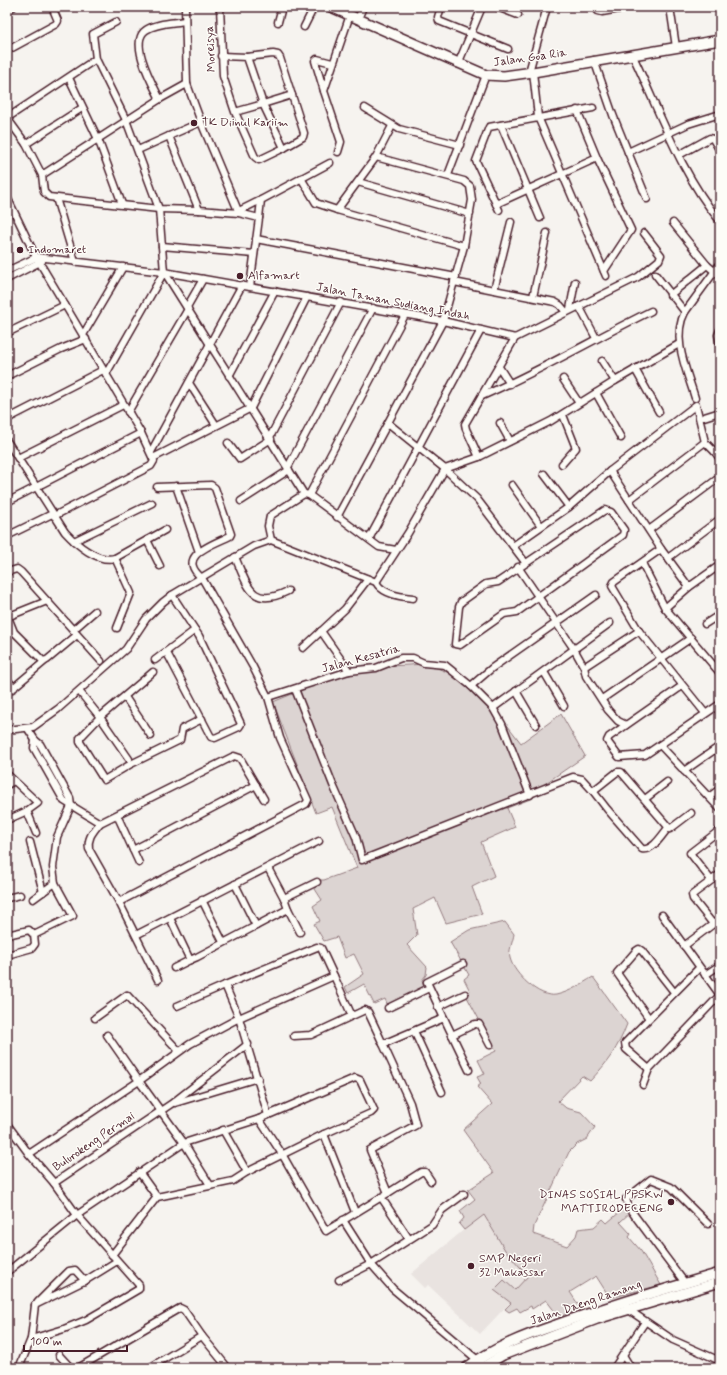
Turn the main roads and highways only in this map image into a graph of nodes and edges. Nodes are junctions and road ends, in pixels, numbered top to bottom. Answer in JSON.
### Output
{"nodes":[{"id":1,"x":331,"y":7,"type":"edge"},
{"id":2,"x":720,"y":40,"type":"edge"},
{"id":3,"x":720,"y":1273,"type":"edge"},
{"id":4,"x":720,"y":1282,"type":"edge"},
{"id":5,"x":625,"y":1305,"type":"junction"},
{"id":6,"x":480,"y":1364,"type":"edge"},
{"id":7,"x":466,"y":1368,"type":"edge"}],
"edges":[{"from":1,"to":2,"type":"main road","name":"Jalan Goa Ria"},
{"from":3,"to":5,"type":"main road","name":"Jalan Daeng Ramang"},
{"from":4,"to":5,"type":"main road","name":"Jalan Daeng Ramang"},
{"from":5,"to":6,"type":"main road","name":"Jalan Daeng Ramang"},
{"from":6,"to":7,"type":"main road","name":"Jalan Daeng Ramang"}]}
